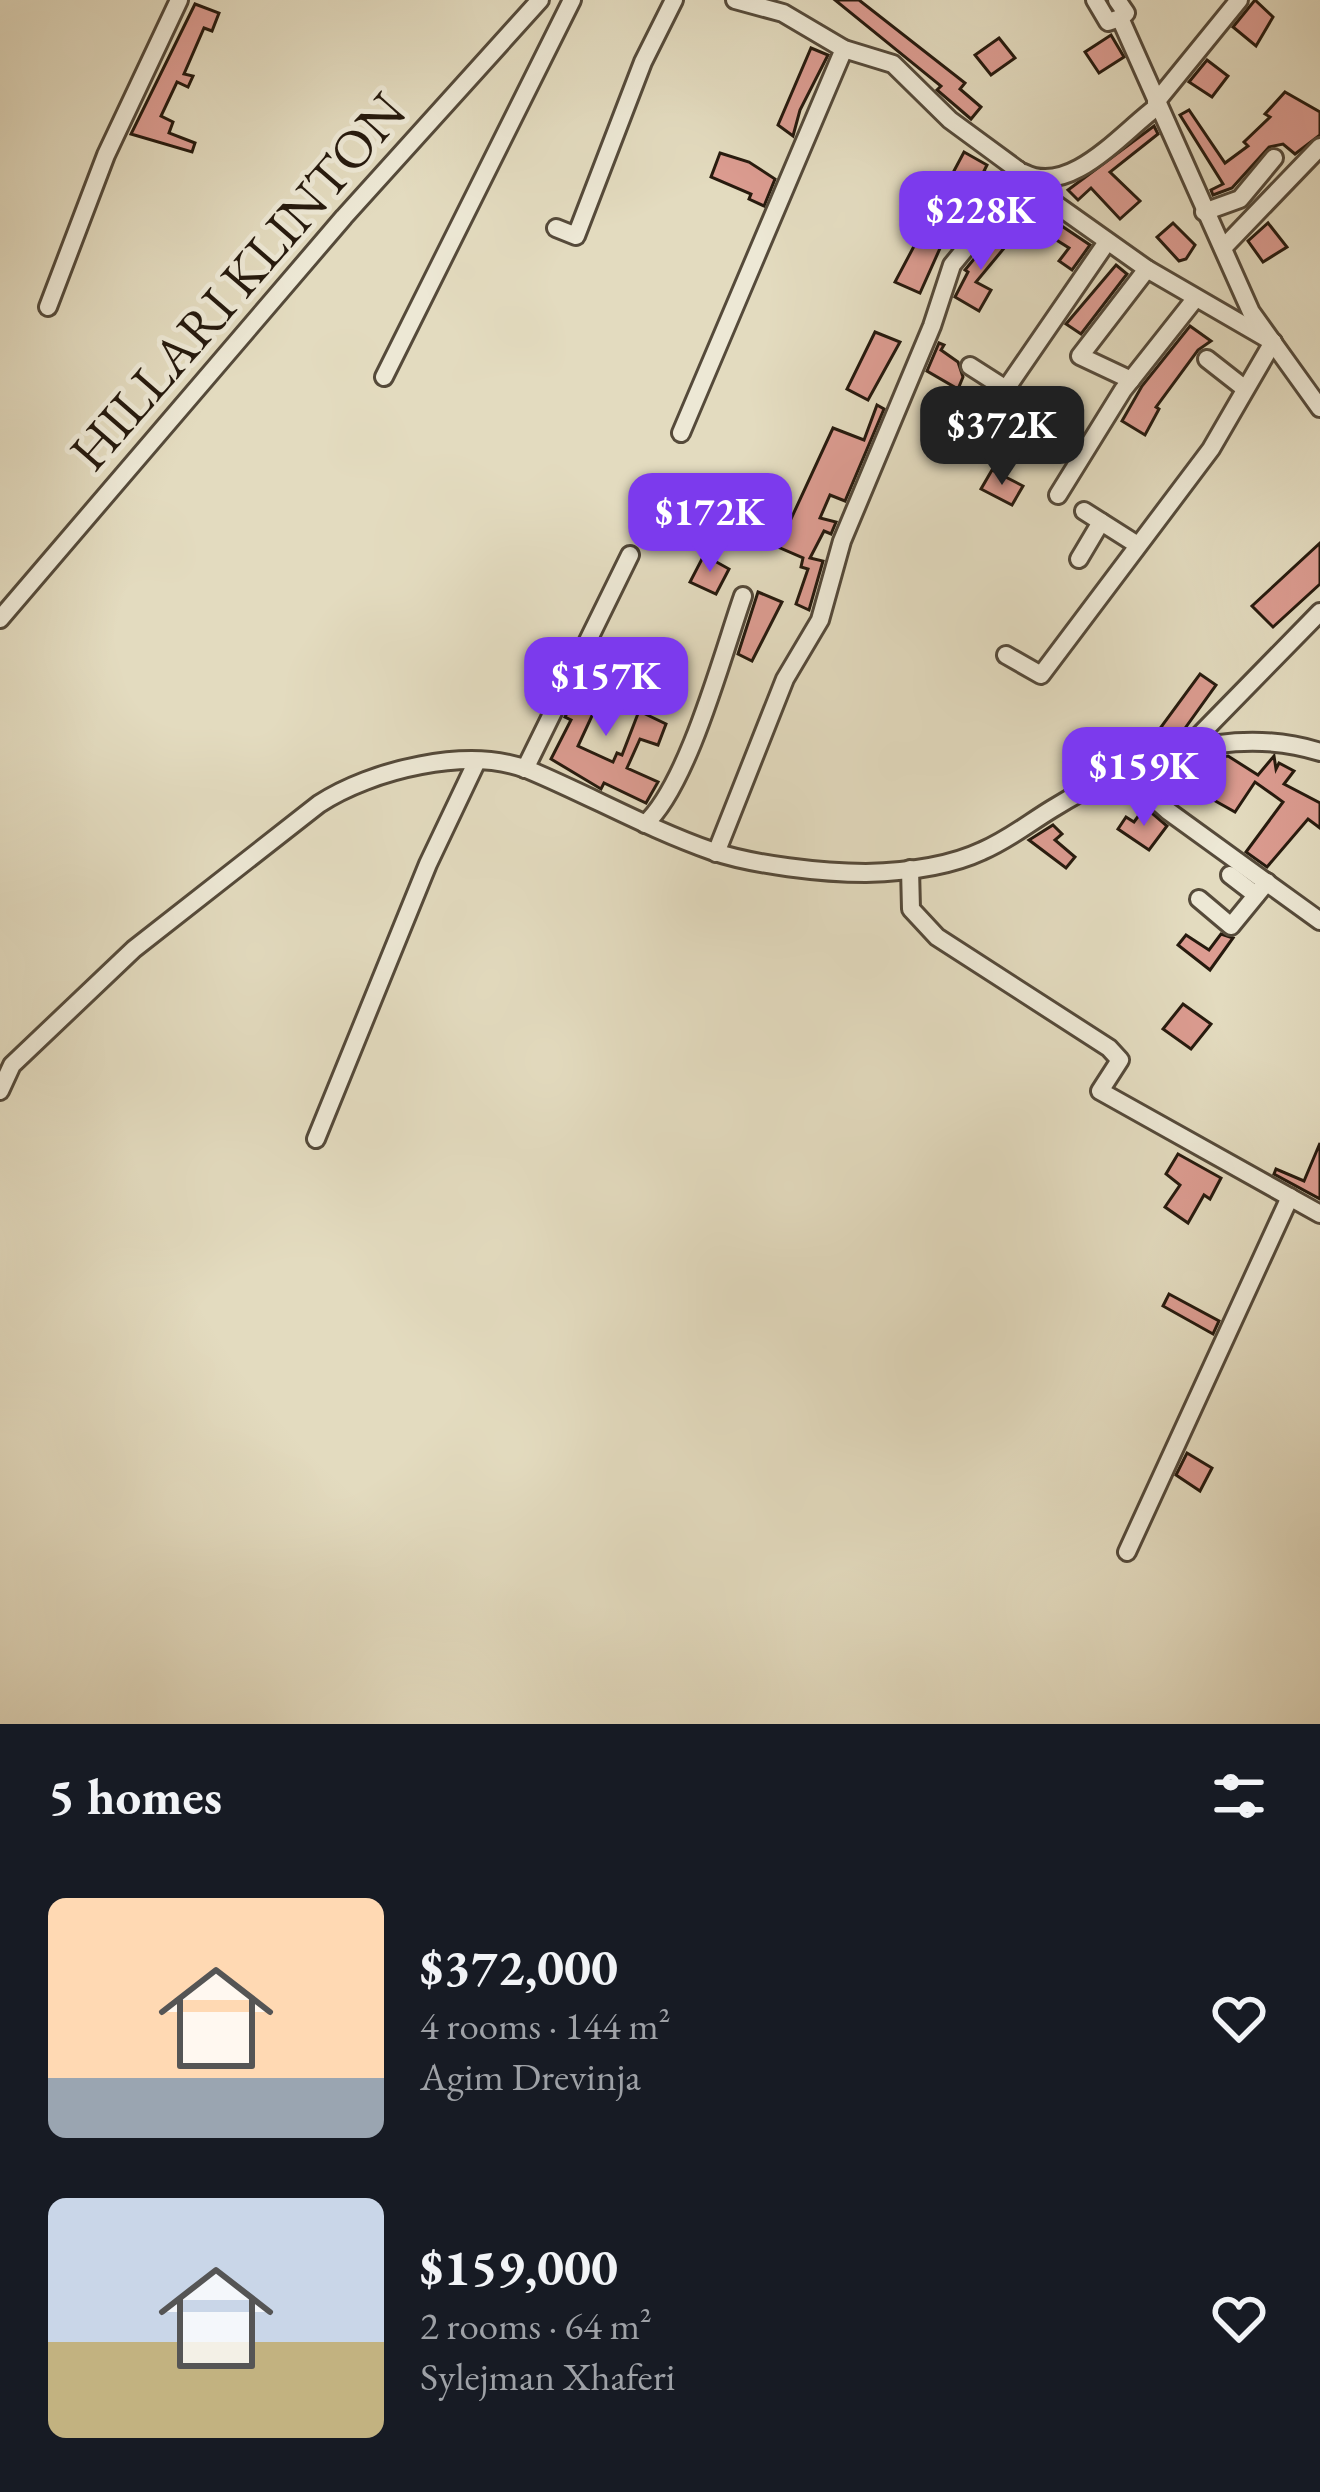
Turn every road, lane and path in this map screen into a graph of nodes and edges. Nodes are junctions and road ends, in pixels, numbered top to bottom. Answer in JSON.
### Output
{"nodes":[{"id":1,"x":179,"y":0,"type":"edge"},
{"id":2,"x":540,"y":0,"type":"edge"},
{"id":3,"x":572,"y":0,"type":"edge"},
{"id":4,"x":674,"y":0,"type":"edge"},
{"id":5,"x":735,"y":0,"type":"edge"},
{"id":6,"x":1094,"y":0,"type":"edge"},
{"id":7,"x":1239,"y":0,"type":"edge"},
{"id":8,"x":1125,"y":8,"type":"edge"},
{"id":9,"x":844,"y":50,"type":"junction"},
{"id":10,"x":1157,"y":104,"type":"junction"},
{"id":11,"x":1320,"y":147,"type":"edge"},
{"id":12,"x":1274,"y":158,"type":"dead end"},
{"id":13,"x":1018,"y":170,"type":"junction"},
{"id":14,"x":575,"y":178,"type":"dead end"},
{"id":15,"x":595,"y":187,"type":"junction"},
{"id":16,"x":1204,"y":212,"type":"junction"},
{"id":17,"x":556,"y":228,"type":"dead end"},
{"id":18,"x":1108,"y":242,"type":"junction"},
{"id":19,"x":1223,"y":248,"type":"junction"},
{"id":20,"x":1147,"y":269,"type":"junction"},
{"id":21,"x":1195,"y":299,"type":"junction"},
{"id":22,"x":48,"y":307,"type":"dead end"},
{"id":23,"x":1273,"y":342,"type":"junction"},
{"id":24,"x":1208,"y":359,"type":"dead end"},
{"id":25,"x":970,"y":366,"type":"dead end"},
{"id":26,"x":384,"y":377,"type":"dead end"},
{"id":27,"x":1131,"y":380,"type":"junction"},
{"id":28,"x":1244,"y":388,"type":"junction"},
{"id":29,"x":1320,"y":407,"type":"edge"},
{"id":30,"x":681,"y":433,"type":"dead end"},
{"id":31,"x":1058,"y":495,"type":"dead end"},
{"id":32,"x":1084,"y":511,"type":"dead end"},
{"id":33,"x":1101,"y":522,"type":"junction"},
{"id":34,"x":1136,"y":544,"type":"junction"},
{"id":35,"x":630,"y":555,"type":"dead end"},
{"id":36,"x":1079,"y":559,"type":"dead end"},
{"id":37,"x":743,"y":596,"type":"dead end"},
{"id":38,"x":1320,"y":612,"type":"edge"},
{"id":39,"x":0,"y":619,"type":"edge"},
{"id":40,"x":1271,"y":631,"type":"dead end"},
{"id":41,"x":1288,"y":645,"type":"junction"},
{"id":42,"x":1006,"y":655,"type":"dead end"},
{"id":43,"x":1184,"y":752,"type":"junction"},
{"id":44,"x":1320,"y":752,"type":"edge"},
{"id":45,"x":476,"y":763,"type":"junction"},
{"id":46,"x":525,"y":769,"type":"junction"},
{"id":47,"x":1123,"y":771,"type":"junction"},
{"id":48,"x":645,"y":824,"type":"junction"},
{"id":49,"x":716,"y":853,"type":"junction"},
{"id":50,"x":910,"y":868,"type":"junction"},
{"id":51,"x":1230,"y":875,"type":"dead end"},
{"id":52,"x":1262,"y":888,"type":"junction"},
{"id":53,"x":1199,"y":899,"type":"dead end"},
{"id":54,"x":1320,"y":921,"type":"edge"},
{"id":55,"x":0,"y":1090,"type":"edge"},
{"id":56,"x":316,"y":1139,"type":"dead end"},
{"id":57,"x":1290,"y":1197,"type":"junction"},
{"id":58,"x":1320,"y":1214,"type":"edge"},
{"id":59,"x":1127,"y":1552,"type":"dead end"}],
"edges":[{"from":1,"to":22,"type":"street"},
{"from":2,"to":39,"type":"street","name":"HILLARI KLINTON"},
{"from":3,"to":26,"type":"street"},
{"from":4,"to":15,"type":"street"},
{"from":5,"to":9,"type":"street"},
{"from":6,"to":8,"type":"street"},
{"from":7,"to":10,"type":"street"},
{"from":8,"to":10,"type":"street"},
{"from":9,"to":13,"type":"street"},
{"from":9,"to":30,"type":"street"},
{"from":10,"to":13,"type":"street"},
{"from":10,"to":16,"type":"street"},
{"from":11,"to":19,"type":"street"},
{"from":12,"to":16,"type":"street"},
{"from":13,"to":18,"type":"street"},
{"from":13,"to":49,"type":"street"},
{"from":14,"to":15,"type":"street"},
{"from":15,"to":17,"type":"street"},
{"from":16,"to":19,"type":"street"},
{"from":18,"to":20,"type":"street"},
{"from":18,"to":25,"type":"street"},
{"from":19,"to":23,"type":"street"},
{"from":20,"to":21,"type":"street"},
{"from":20,"to":27,"type":"street"},
{"from":21,"to":23,"type":"street"},
{"from":21,"to":27,"type":"street"},
{"from":23,"to":28,"type":"street"},
{"from":23,"to":29,"type":"street"},
{"from":24,"to":28,"type":"street"},
{"from":27,"to":31,"type":"street"},
{"from":28,"to":34,"type":"street"},
{"from":32,"to":33,"type":"street"},
{"from":33,"to":34,"type":"street"},
{"from":33,"to":36,"type":"street"},
{"from":34,"to":42,"type":"street"},
{"from":35,"to":46,"type":"street"},
{"from":37,"to":48,"type":"street"},
{"from":38,"to":41,"type":"street"},
{"from":40,"to":41,"type":"street"},
{"from":41,"to":43,"type":"street"},
{"from":43,"to":44,"type":"street"},
{"from":43,"to":47,"type":"street"},
{"from":45,"to":46,"type":"street"},
{"from":45,"to":55,"type":"street"},
{"from":45,"to":56,"type":"street"},
{"from":46,"to":48,"type":"street"},
{"from":47,"to":50,"type":"street"},
{"from":47,"to":52,"type":"street"},
{"from":48,"to":49,"type":"street"},
{"from":49,"to":50,"type":"street"},
{"from":50,"to":57,"type":"street"},
{"from":51,"to":52,"type":"street"},
{"from":52,"to":53,"type":"street"},
{"from":52,"to":54,"type":"street"},
{"from":57,"to":58,"type":"street"},
{"from":57,"to":59,"type":"street"}]}
